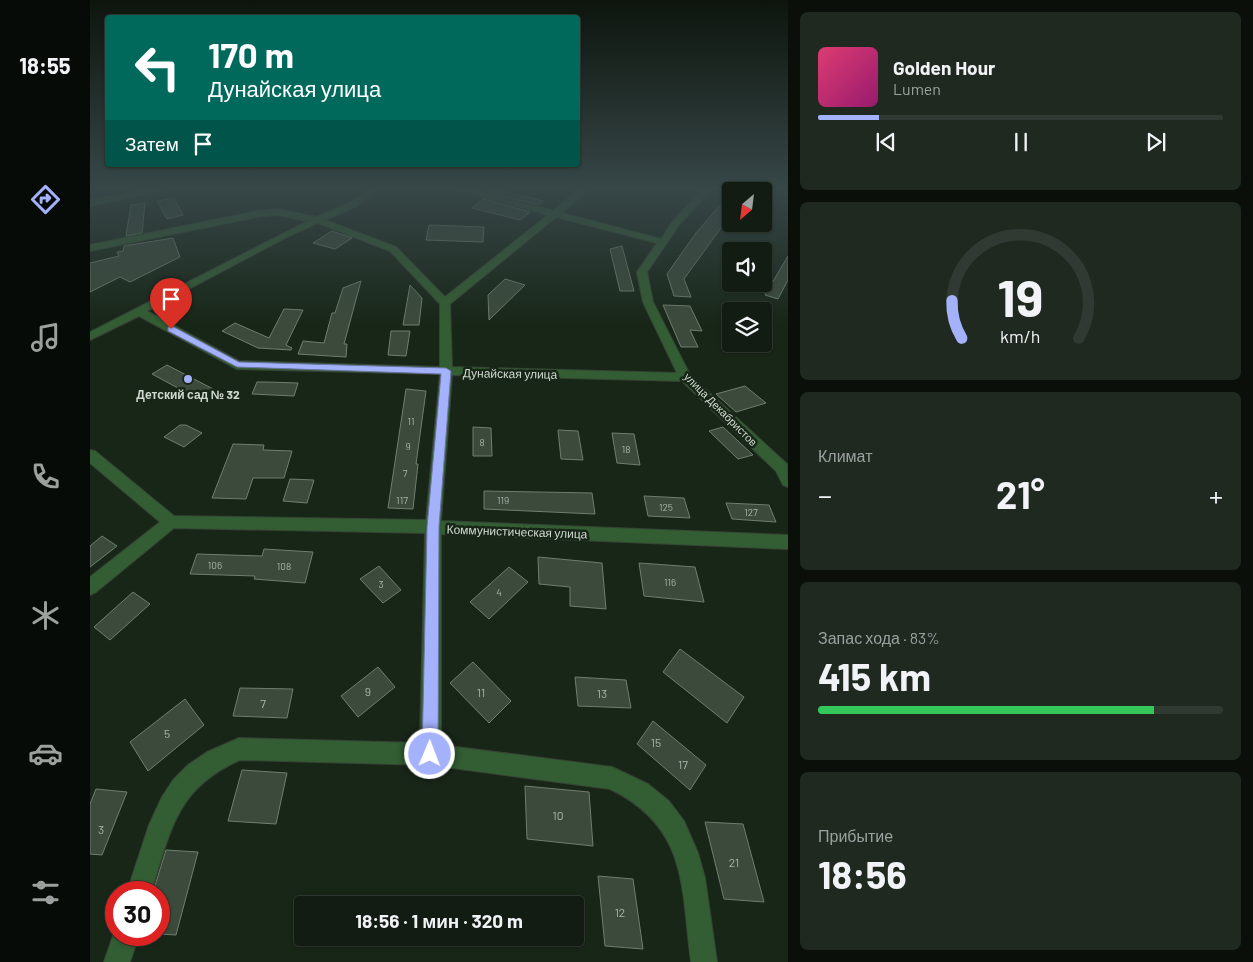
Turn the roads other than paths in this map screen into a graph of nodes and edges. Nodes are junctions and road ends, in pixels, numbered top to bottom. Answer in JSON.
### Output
{"nodes":[{"id":1,"x":154,"y":235,"type":"edge"},
{"id":2,"x":288,"y":235,"type":"edge"},
{"id":3,"x":356,"y":235,"type":"edge"},
{"id":4,"x":529,"y":235,"type":"edge"},
{"id":5,"x":636,"y":235,"type":"edge"},
{"id":6,"x":668,"y":235,"type":"edge"},
{"id":7,"x":663,"y":242,"type":"junction"},
{"id":8,"x":90,"y":248,"type":"edge"},
{"id":9,"x":445,"y":303,"type":"junction"},
{"id":10,"x":138,"y":311,"type":"junction"},
{"id":11,"x":90,"y":337,"type":"edge"},
{"id":12,"x":446,"y":371,"type":"junction"},
{"id":13,"x":685,"y":377,"type":"junction"},
{"id":14,"x":90,"y":455,"type":"edge"},
{"id":15,"x":786,"y":472,"type":"edge"},
{"id":16,"x":171,"y":522,"type":"junction"},
{"id":17,"x":433,"y":527,"type":"junction"},
{"id":18,"x":788,"y":542,"type":"edge"},
{"id":19,"x":90,"y":587,"type":"edge"},
{"id":20,"x":430,"y":754,"type":"junction"},
{"id":21,"x":143,"y":881,"type":"edge"},
{"id":22,"x":122,"y":946,"type":"edge"},
{"id":23,"x":117,"y":962,"type":"edge"},
{"id":24,"x":704,"y":962,"type":"edge"}],
"edges":[{"from":1,"to":8,"type":"street"},
{"from":2,"to":10,"type":"street"},
{"from":3,"to":9,"type":"street"},
{"from":4,"to":9,"type":"street"},
{"from":5,"to":7,"type":"street"},
{"from":6,"to":7,"type":"street","name":"улица Декабристов"},
{"from":7,"to":13,"type":"street","name":"улица Декабристов"},
{"from":9,"to":12,"type":"street"},
{"from":10,"to":11,"type":"street"},
{"from":10,"to":12,"type":"street","name":"Дунайская улица"},
{"from":12,"to":13,"type":"street","name":"Дунайская улица"},
{"from":12,"to":17,"type":"street"},
{"from":13,"to":15,"type":"street","name":"улица Декабристов"},
{"from":14,"to":16,"type":"street"},
{"from":16,"to":17,"type":"street","name":"Коммунистическая улица"},
{"from":16,"to":19,"type":"street"},
{"from":17,"to":18,"type":"street","name":"Коммунистическая улица"},
{"from":17,"to":20,"type":"street"},
{"from":20,"to":21,"type":"street"},
{"from":20,"to":24,"type":"street"},
{"from":22,"to":23,"type":"street"}]}
